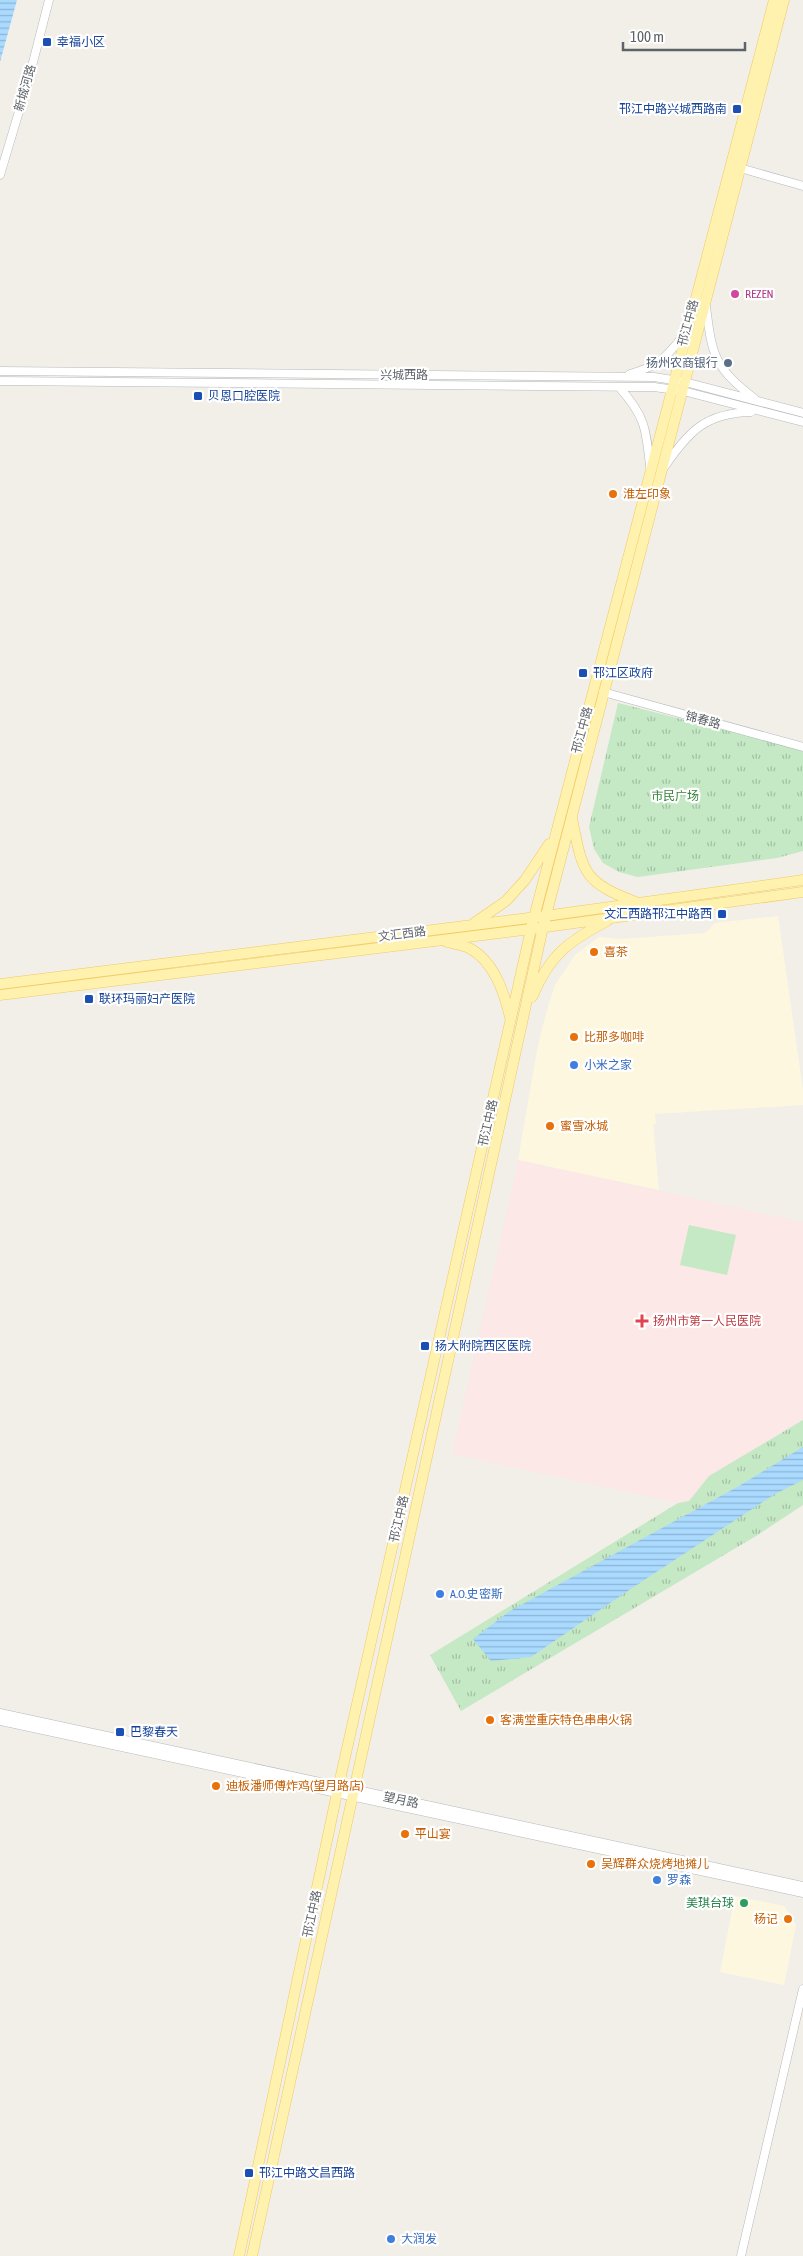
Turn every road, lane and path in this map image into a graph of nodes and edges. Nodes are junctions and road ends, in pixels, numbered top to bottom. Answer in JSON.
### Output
{"nodes":[{"id":1,"x":49,"y":0,"type":"edge"},
{"id":2,"x":774,"y":0,"type":"edge"},
{"id":3,"x":784,"y":0,"type":"edge"},
{"id":4,"x":740,"y":168,"type":"junction"},
{"id":5,"x":0,"y":175,"type":"edge"},
{"id":6,"x":803,"y":186,"type":"edge"},
{"id":7,"x":706,"y":299,"type":"junction"},
{"id":8,"x":685,"y":334,"type":"junction"},
{"id":9,"x":0,"y":371,"type":"edge"},
{"id":10,"x":621,"y":377,"type":"junction"},
{"id":11,"x":0,"y":381,"type":"edge"},
{"id":12,"x":672,"y":385,"type":"junction"},
{"id":13,"x":619,"y":387,"type":"junction"},
{"id":14,"x":684,"y":387,"type":"junction"},
{"id":15,"x":759,"y":402,"type":"junction"},
{"id":16,"x":762,"y":412,"type":"junction"},
{"id":17,"x":803,"y":413,"type":"edge"},
{"id":18,"x":803,"y":422,"type":"edge"},
{"id":19,"x":651,"y":469,"type":"junction"},
{"id":20,"x":662,"y":470,"type":"junction"},
{"id":21,"x":603,"y":692,"type":"junction"},
{"id":22,"x":803,"y":747,"type":"edge"},
{"id":23,"x":572,"y":815,"type":"junction"},
{"id":24,"x":554,"y":838,"type":"junction"},
{"id":25,"x":803,"y":880,"type":"edge"},
{"id":26,"x":803,"y":892,"type":"edge"},
{"id":27,"x":639,"y":903,"type":"junction"},
{"id":28,"x":546,"y":916,"type":"junction"},
{"id":29,"x":534,"y":917,"type":"junction"},
{"id":30,"x":613,"y":918,"type":"junction"},
{"id":31,"x":470,"y":925,"type":"junction"},
{"id":32,"x":543,"y":927,"type":"junction"},
{"id":33,"x":531,"y":929,"type":"junction"},
{"id":34,"x":441,"y":940,"type":"junction"},
{"id":35,"x":0,"y":984,"type":"edge"},
{"id":36,"x":0,"y":995,"type":"edge"},
{"id":37,"x":523,"y":1019,"type":"junction"},
{"id":38,"x":511,"y":1020,"type":"junction"},
{"id":39,"x":0,"y":1713,"type":"edge"},
{"id":40,"x":0,"y":1721,"type":"edge"},
{"id":41,"x":338,"y":1790,"type":"junction"},
{"id":42,"x":352,"y":1793,"type":"junction"},
{"id":43,"x":803,"y":1886,"type":"edge"},
{"id":44,"x":803,"y":1893,"type":"edge"},
{"id":45,"x":803,"y":1989,"type":"edge"},
{"id":46,"x":239,"y":2256,"type":"edge"},
{"id":47,"x":252,"y":2256,"type":"edge"},
{"id":48,"x":741,"y":2256,"type":"edge"}],
"edges":[{"from":1,"to":5,"type":"street","name":"新城河路"},
{"from":2,"to":8,"type":"main road","name":"邗江中路"},
{"from":3,"to":4,"type":"main road","name":"邗江中路"},
{"from":4,"to":6,"type":"street"},
{"from":4,"to":7,"type":"main road","name":"邗江中路"},
{"from":7,"to":14,"type":"main road","name":"邗江中路"},
{"from":7,"to":15,"type":"street"},
{"from":8,"to":10,"type":"street"},
{"from":8,"to":12,"type":"main road","name":"邗江中路"},
{"from":9,"to":10,"type":"street","name":"兴城西路"},
{"from":10,"to":12,"type":"street","name":"兴城西路"},
{"from":11,"to":13,"type":"street","name":"兴城西路"},
{"from":12,"to":13,"type":"street","name":"兴城西路"},
{"from":12,"to":14,"type":"street","name":"兴城西路"},
{"from":12,"to":19,"type":"main road","name":"邗江中路"},
{"from":13,"to":19,"type":"street"},
{"from":14,"to":15,"type":"street","name":"兴城西路"},
{"from":14,"to":16,"type":"street","name":"兴城西路"},
{"from":14,"to":20,"type":"main road","name":"邗江中路"},
{"from":15,"to":17,"type":"street","name":"兴城西路"},
{"from":16,"to":18,"type":"street","name":"兴城西路"},
{"from":16,"to":20,"type":"street"},
{"from":19,"to":24,"type":"main road","name":"邗江中路"},
{"from":20,"to":21,"type":"main road","name":"邗江中路"},
{"from":21,"to":22,"type":"street","name":"锦春路"},
{"from":21,"to":23,"type":"main road","name":"邗江中路"},
{"from":23,"to":27,"type":"main road"},
{"from":23,"to":28,"type":"main road","name":"邗江中路"},
{"from":24,"to":29,"type":"main road","name":"邗江中路"},
{"from":24,"to":31,"type":"main road"},
{"from":25,"to":27,"type":"main road","name":"文汇西路"},
{"from":26,"to":30,"type":"main road","name":"文汇西路"},
{"from":27,"to":28,"type":"main road","name":"文汇西路"},
{"from":28,"to":29,"type":"main road","name":"文汇西路"},
{"from":28,"to":32,"type":"main road","name":"邗江中路"},
{"from":29,"to":31,"type":"main road","name":"文汇西路"},
{"from":29,"to":33,"type":"main road","name":"邗江中路"},
{"from":30,"to":32,"type":"main road","name":"文汇西路"},
{"from":30,"to":37,"type":"main road"},
{"from":31,"to":35,"type":"main road","name":"文汇西路"},
{"from":32,"to":33,"type":"main road","name":"文汇西路"},
{"from":32,"to":37,"type":"main road","name":"邗江中路"},
{"from":33,"to":34,"type":"main road","name":"文汇西路"},
{"from":33,"to":38,"type":"main road","name":"邗江中路"},
{"from":34,"to":36,"type":"main road","name":"文汇西路"},
{"from":34,"to":38,"type":"main road"},
{"from":37,"to":42,"type":"main road","name":"邗江中路"},
{"from":38,"to":41,"type":"main road","name":"邗江中路"},
{"from":39,"to":41,"type":"street","name":"望月路"},
{"from":40,"to":41,"type":"street","name":"望月路"},
{"from":41,"to":42,"type":"street","name":"望月路"},
{"from":41,"to":46,"type":"main road","name":"邗江中路"},
{"from":42,"to":43,"type":"street","name":"望月路"},
{"from":42,"to":44,"type":"street","name":"望月路"},
{"from":42,"to":47,"type":"main road","name":"邗江中路"},
{"from":45,"to":48,"type":"street"}]}
